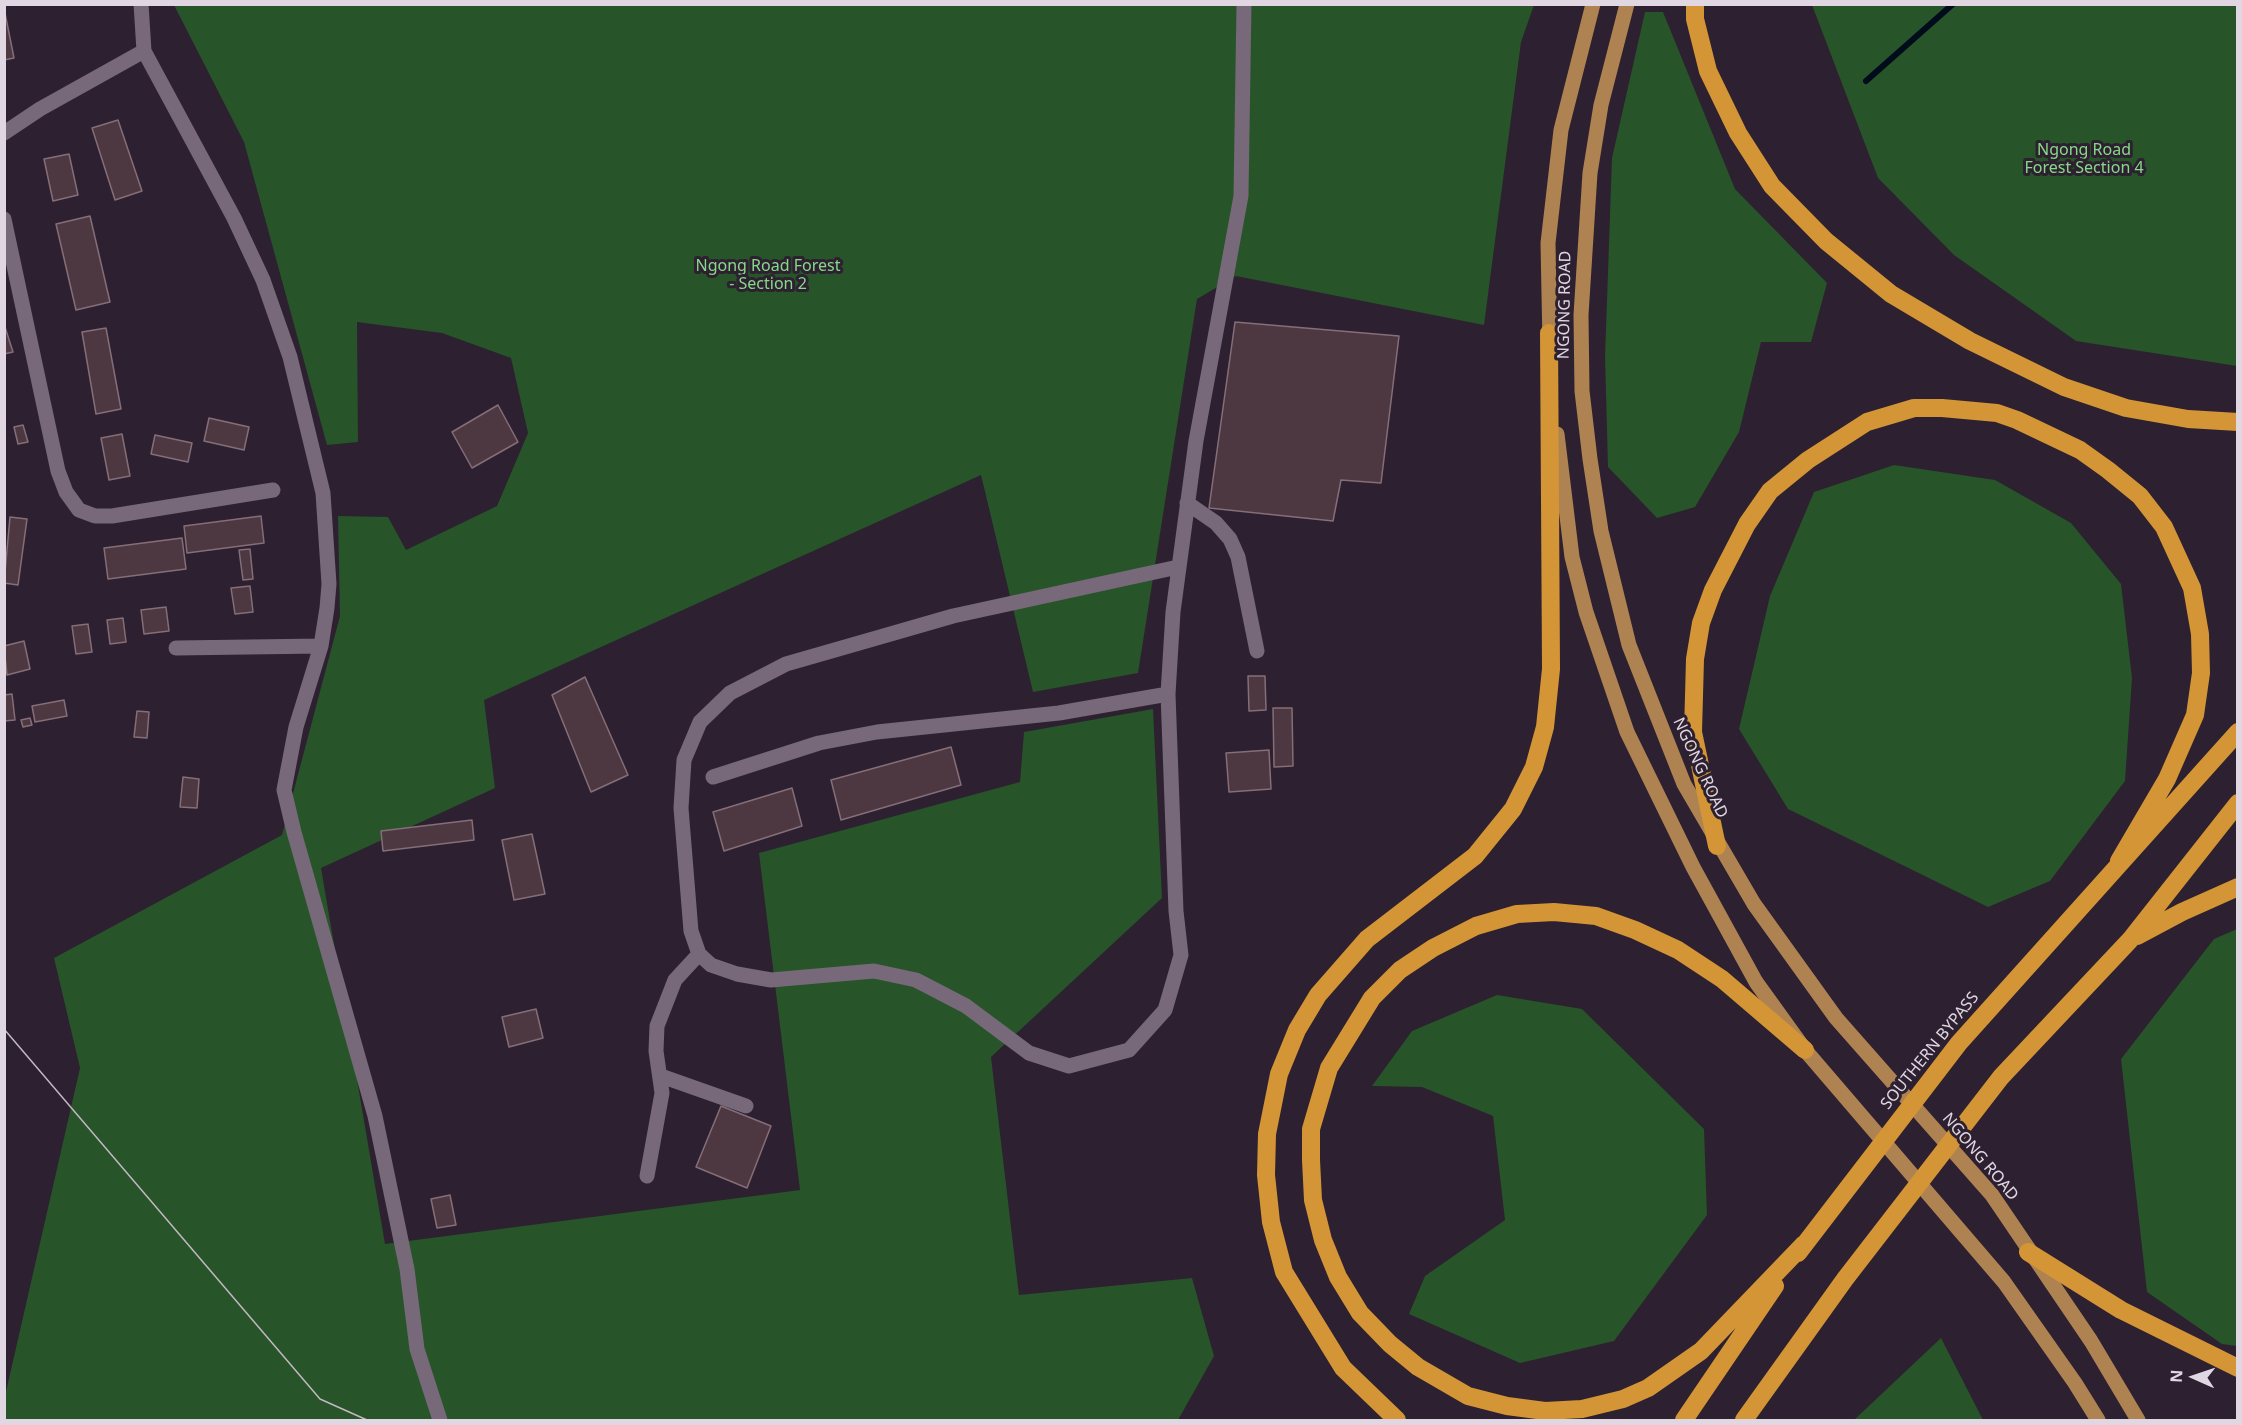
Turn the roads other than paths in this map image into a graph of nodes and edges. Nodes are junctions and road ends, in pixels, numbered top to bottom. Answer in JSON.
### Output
{"nodes":[{"id":1,"x":141,"y":4,"type":"edge"},
{"id":2,"x":1244,"y":4,"type":"edge"},
{"id":3,"x":1593,"y":4,"type":"edge"},
{"id":4,"x":1627,"y":4,"type":"edge"},
{"id":5,"x":1695,"y":4,"type":"edge"},
{"id":6,"x":144,"y":51,"type":"junction"},
{"id":7,"x":4,"y":133,"type":"edge"},
{"id":8,"x":4,"y":219,"type":"edge"},
{"id":9,"x":1549,"y":333,"type":"junction"},
{"id":10,"x":2238,"y":422,"type":"edge"},
{"id":11,"x":273,"y":490,"type":"dead end"},
{"id":12,"x":1187,"y":503,"type":"junction"},
{"id":13,"x":1178,"y":567,"type":"junction"},
{"id":14,"x":321,"y":646,"type":"junction"},
{"id":15,"x":176,"y":648,"type":"dead end"},
{"id":16,"x":1257,"y":651,"type":"dead end"},
{"id":17,"x":1168,"y":694,"type":"junction"},
{"id":18,"x":2238,"y":732,"type":"edge"},
{"id":19,"x":713,"y":777,"type":"dead end"},
{"id":20,"x":2238,"y":803,"type":"edge"},
{"id":21,"x":1717,"y":846,"type":"junction"},
{"id":22,"x":2119,"y":861,"type":"junction"},
{"id":23,"x":2238,"y":886,"type":"edge"},
{"id":24,"x":2130,"y":940,"type":"junction"},
{"id":25,"x":699,"y":954,"type":"junction"},
{"id":26,"x":1805,"y":1050,"type":"junction"},
{"id":27,"x":661,"y":1076,"type":"junction"},
{"id":28,"x":746,"y":1106,"type":"dead end"},
{"id":29,"x":647,"y":1176,"type":"dead end"},
{"id":30,"x":1804,"y":1244,"type":"junction"},
{"id":31,"x":2028,"y":1252,"type":"junction"},
{"id":32,"x":2238,"y":1368,"type":"edge"},
{"id":33,"x":440,"y":1420,"type":"edge"},
{"id":34,"x":1397,"y":1420,"type":"edge"},
{"id":35,"x":1684,"y":1420,"type":"edge"},
{"id":36,"x":1744,"y":1420,"type":"edge"},
{"id":37,"x":2098,"y":1420,"type":"edge"},
{"id":38,"x":2138,"y":1420,"type":"edge"}],
"edges":[{"from":1,"to":6,"type":"street"},
{"from":2,"to":12,"type":"street"},
{"from":3,"to":9,"type":"main road","name":"NGONG ROAD"},
{"from":4,"to":21,"type":"main road","name":"NGONG ROAD"},
{"from":5,"to":10,"type":"highway"},
{"from":6,"to":7,"type":"street"},
{"from":6,"to":14,"type":"street"},
{"from":8,"to":11,"type":"street"},
{"from":9,"to":26,"type":"main road","name":"NGONG ROAD"},
{"from":9,"to":34,"type":"highway"},
{"from":12,"to":13,"type":"street"},
{"from":12,"to":16,"type":"street"},
{"from":13,"to":17,"type":"street"},
{"from":13,"to":25,"type":"street"},
{"from":14,"to":15,"type":"street"},
{"from":14,"to":33,"type":"street"},
{"from":17,"to":19,"type":"street"},
{"from":17,"to":25,"type":"street"},
{"from":18,"to":22,"type":"highway","name":"SOUTHERN BYPASS"},
{"from":20,"to":24,"type":"highway"},
{"from":21,"to":22,"type":"highway"},
{"from":21,"to":31,"type":"main road","name":"NGONG ROAD"},
{"from":22,"to":30,"type":"highway","name":"SOUTHERN BYPASS"},
{"from":23,"to":24,"type":"highway"},
{"from":24,"to":36,"type":"highway"},
{"from":25,"to":27,"type":"street"},
{"from":26,"to":30,"type":"highway"},
{"from":26,"to":37,"type":"main road","name":"NGONG ROAD"},
{"from":27,"to":28,"type":"street"},
{"from":27,"to":29,"type":"street"},
{"from":30,"to":35,"type":"highway","name":"SOUTHERN BYPASS"},
{"from":31,"to":32,"type":"highway"},
{"from":31,"to":38,"type":"main road","name":"NGONG ROAD"}]}
